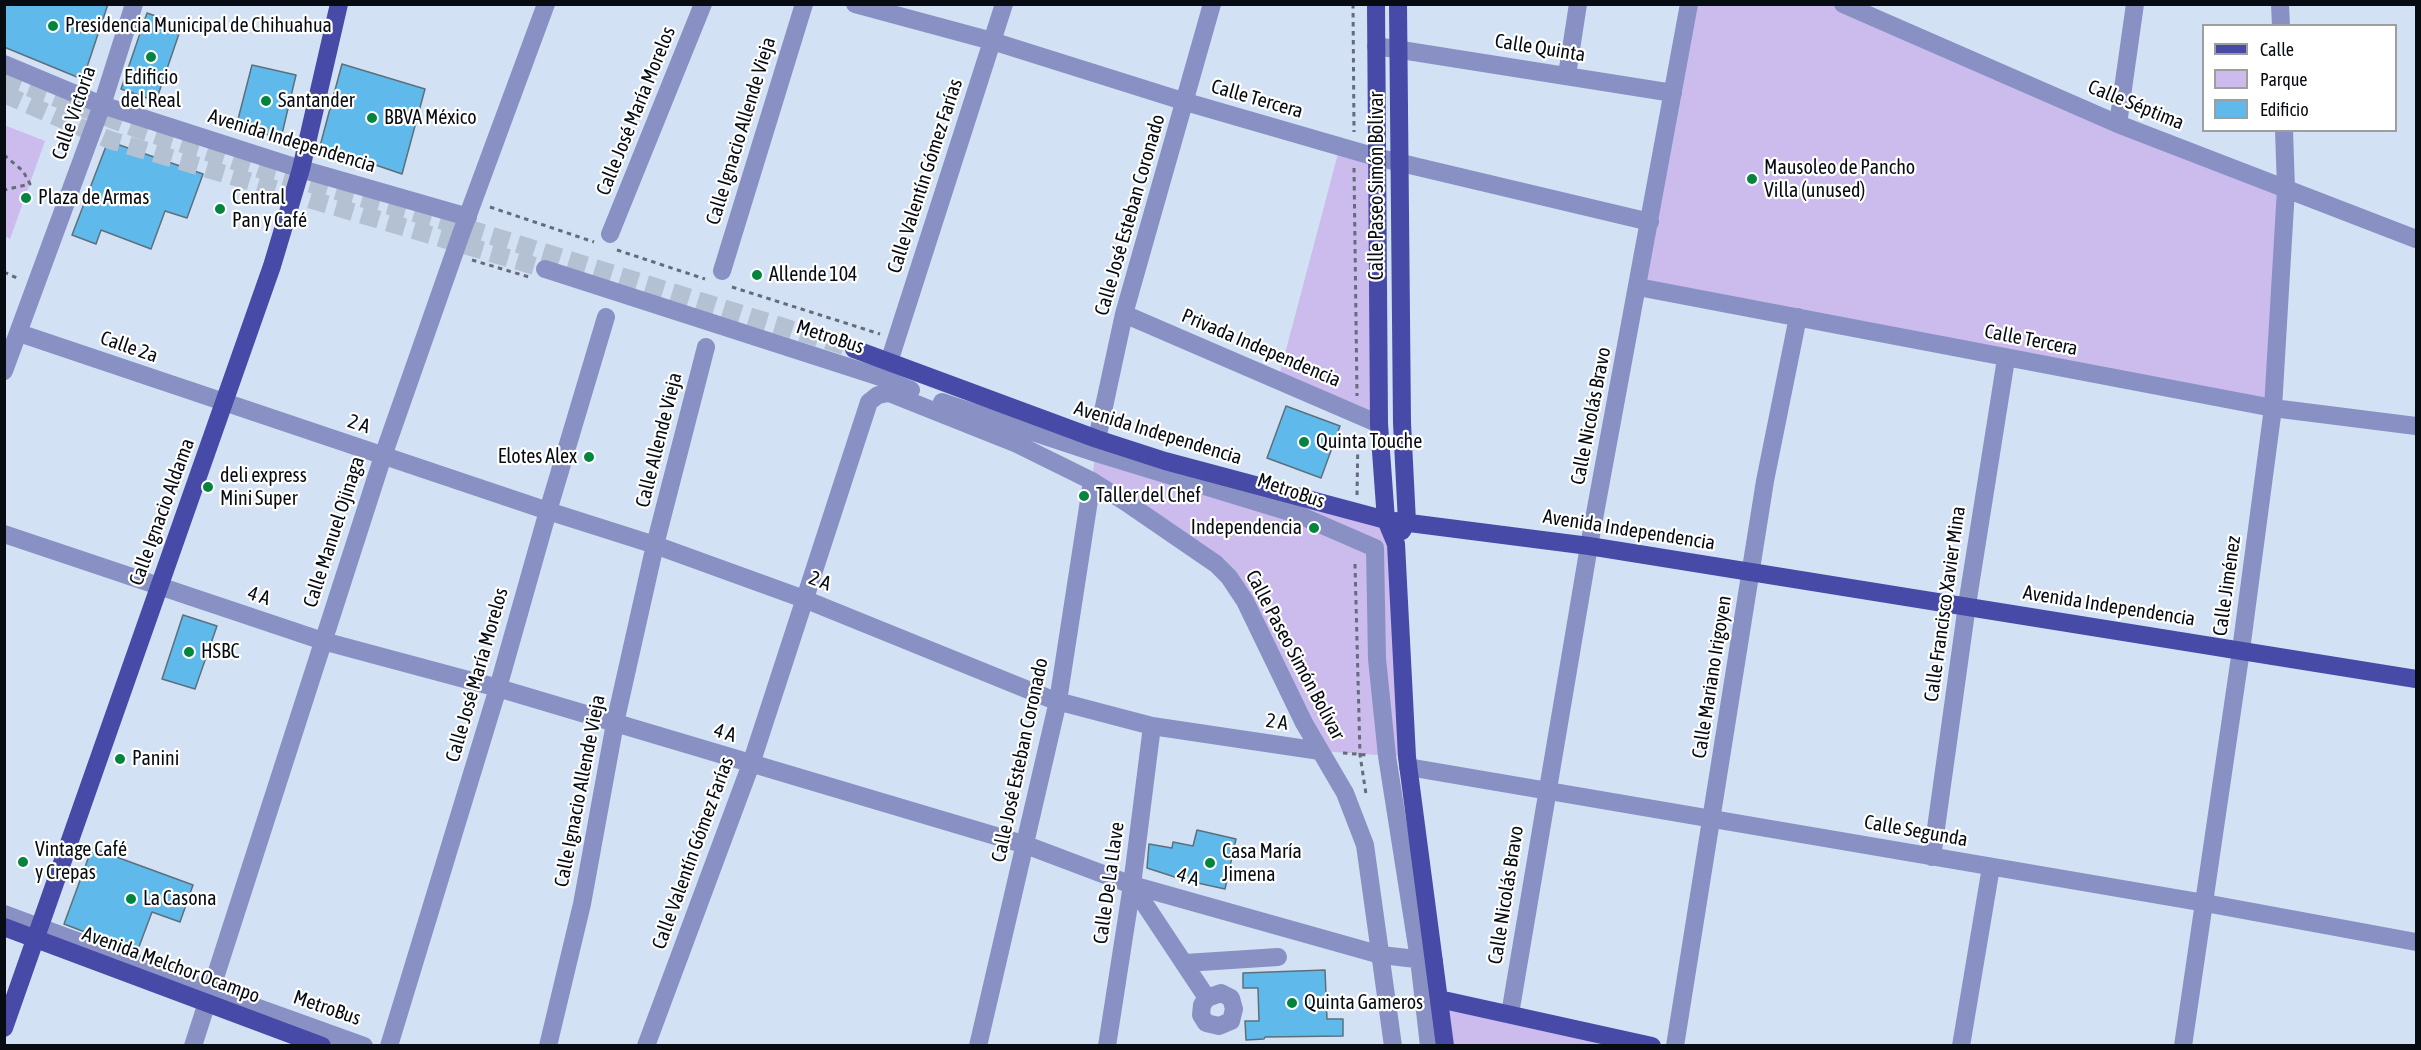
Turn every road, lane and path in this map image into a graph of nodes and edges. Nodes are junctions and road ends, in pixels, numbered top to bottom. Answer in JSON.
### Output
{"nodes":[{"id":1,"x":134,"y":4,"type":"edge"},
{"id":2,"x":339,"y":4,"type":"edge"},
{"id":3,"x":546,"y":4,"type":"edge"},
{"id":4,"x":703,"y":4,"type":"edge"},
{"id":5,"x":804,"y":4,"type":"edge"},
{"id":6,"x":855,"y":4,"type":"edge"},
{"id":7,"x":1004,"y":4,"type":"edge"},
{"id":8,"x":1212,"y":4,"type":"edge"},
{"id":9,"x":1353,"y":4,"type":"edge"},
{"id":10,"x":1376,"y":4,"type":"edge"},
{"id":11,"x":1398,"y":4,"type":"edge"},
{"id":12,"x":1578,"y":4,"type":"edge"},
{"id":13,"x":1689,"y":4,"type":"edge"},
{"id":14,"x":1843,"y":4,"type":"edge"},
{"id":15,"x":2135,"y":4,"type":"edge"},
{"id":16,"x":2280,"y":4,"type":"edge"},
{"id":17,"x":1877,"y":11,"type":"edge"},
{"id":18,"x":2281,"y":24,"type":"edge"},
{"id":19,"x":992,"y":41,"type":"junction"},
{"id":20,"x":1376,"y":46,"type":"junction"},
{"id":21,"x":1400,"y":49,"type":"junction"},
{"id":22,"x":4,"y":64,"type":"edge"},
{"id":23,"x":1567,"y":75,"type":"junction"},
{"id":24,"x":1673,"y":93,"type":"junction"},
{"id":25,"x":1185,"y":102,"type":"junction"},
{"id":26,"x":102,"y":105,"type":"junction"},
{"id":27,"x":2118,"y":124,"type":"junction"},
{"id":28,"x":2284,"y":132,"type":"edge"},
{"id":29,"x":4,"y":137,"type":"edge"},
{"id":30,"x":1354,"y":151,"type":"junction"},
{"id":31,"x":5,"y":155,"type":"edge"},
{"id":32,"x":1376,"y":157,"type":"junction"},
{"id":33,"x":1399,"y":163,"type":"junction"},
{"id":34,"x":301,"y":169,"type":"junction"},
{"id":35,"x":2286,"y":189,"type":"junction"},
{"id":36,"x":4,"y":190,"type":"edge"},
{"id":37,"x":470,"y":209,"type":"junction"},
{"id":38,"x":1650,"y":222,"type":"junction"},
{"id":39,"x":2416,"y":239,"type":"edge"},
{"id":40,"x":607,"y":242,"type":"junction"},
{"id":41,"x":545,"y":268,"type":"tunnel mouth"},
{"id":42,"x":720,"y":279,"type":"junction"},
{"id":43,"x":1638,"y":287,"type":"junction"},
{"id":44,"x":1124,"y":314,"type":"junction"},
{"id":45,"x":606,"y":317,"type":"dead end"},
{"id":46,"x":1798,"y":317,"type":"junction"},
{"id":47,"x":19,"y":333,"type":"junction"},
{"id":48,"x":896,"y":339,"type":"junction"},
{"id":49,"x":706,"y":347,"type":"dead end"},
{"id":50,"x":854,"y":349,"type":"tunnel mouth"},
{"id":51,"x":2006,"y":359,"type":"junction"},
{"id":52,"x":889,"y":362,"type":"junction"},
{"id":53,"x":4,"y":371,"type":"edge"},
{"id":54,"x":869,"y":402,"type":"joint"},
{"id":55,"x":225,"y":403,"type":"junction"},
{"id":56,"x":2273,"y":408,"type":"junction"},
{"id":57,"x":1358,"y":415,"type":"junction"},
{"id":58,"x":1379,"y":424,"type":"junction"},
{"id":59,"x":2416,"y":426,"type":"edge"},
{"id":60,"x":1097,"y":439,"type":"junction"},
{"id":61,"x":382,"y":456,"type":"junction"},
{"id":62,"x":1092,"y":481,"type":"junction"},
{"id":63,"x":548,"y":511,"type":"junction"},
{"id":64,"x":1357,"y":513,"type":"junction"},
{"id":65,"x":1386,"y":520,"type":"junction"},
{"id":66,"x":1407,"y":522,"type":"junction"},
{"id":67,"x":4,"y":534,"type":"edge"},
{"id":68,"x":1396,"y":543,"type":"junction"},
{"id":69,"x":656,"y":545,"type":"junction"},
{"id":70,"x":1589,"y":546,"type":"junction"},
{"id":71,"x":1751,"y":572,"type":"junction"},
{"id":72,"x":159,"y":586,"type":"junction"},
{"id":73,"x":804,"y":599,"type":"junction"},
{"id":74,"x":1967,"y":605,"type":"junction"},
{"id":75,"x":323,"y":641,"type":"junction"},
{"id":76,"x":2241,"y":650,"type":"junction"},
{"id":77,"x":2416,"y":679,"type":"edge"},
{"id":78,"x":498,"y":688,"type":"junction"},
{"id":79,"x":1058,"y":701,"type":"junction"},
{"id":80,"x":615,"y":723,"type":"junction"},
{"id":81,"x":1152,"y":726,"type":"junction"},
{"id":82,"x":1320,"y":751,"type":"junction"},
{"id":83,"x":1387,"y":756,"type":"junction"},
{"id":84,"x":751,"y":764,"type":"junction"},
{"id":85,"x":1408,"y":767,"type":"junction"},
{"id":86,"x":1546,"y":791,"type":"junction"},
{"id":87,"x":1713,"y":819,"type":"junction"},
{"id":88,"x":1026,"y":845,"type":"junction"},
{"id":89,"x":1932,"y":857,"type":"junction"},
{"id":90,"x":1992,"y":867,"type":"junction"},
{"id":91,"x":1132,"y":885,"type":"junction"},
{"id":92,"x":2205,"y":903,"type":"junction"},
{"id":93,"x":4,"y":914,"type":"edge"},
{"id":94,"x":4,"y":927,"type":"edge"},
{"id":95,"x":38,"y":933,"type":"junction"},
{"id":96,"x":2416,"y":942,"type":"edge"},
{"id":97,"x":1381,"y":955,"type":"junction"},
{"id":98,"x":1278,"y":957,"type":"dead end"},
{"id":99,"x":1427,"y":960,"type":"junction"},
{"id":100,"x":1185,"y":963,"type":"junction"},
{"id":101,"x":210,"y":997,"type":"junction"},
{"id":102,"x":1207,"y":999,"type":"dead end"},
{"id":103,"x":1439,"y":999,"type":"junction"},
{"id":104,"x":1510,"y":1014,"type":"junction"},
{"id":105,"x":4,"y":1028,"type":"edge"},
{"id":106,"x":193,"y":1046,"type":"edge"},
{"id":107,"x":322,"y":1046,"type":"edge"},
{"id":108,"x":364,"y":1046,"type":"edge"},
{"id":109,"x":389,"y":1046,"type":"edge"},
{"id":110,"x":548,"y":1046,"type":"edge"},
{"id":111,"x":646,"y":1046,"type":"edge"},
{"id":112,"x":978,"y":1046,"type":"edge"},
{"id":113,"x":1107,"y":1046,"type":"edge"},
{"id":114,"x":1393,"y":1046,"type":"edge"},
{"id":115,"x":1429,"y":1046,"type":"edge"},
{"id":116,"x":1445,"y":1046,"type":"edge"},
{"id":117,"x":1652,"y":1046,"type":"edge"},
{"id":118,"x":1675,"y":1046,"type":"edge"},
{"id":119,"x":1961,"y":1046,"type":"edge"},
{"id":120,"x":2183,"y":1046,"type":"edge"}],
"edges":[{"from":1,"to":26,"type":"street","name":"Calle Victoria"},
{"from":2,"to":34,"type":"main road","name":"Calle Ignacio Aldama"},
{"from":3,"to":37,"type":"street","name":"Calle Manuel Ojinaga"},
{"from":4,"to":40,"type":"street","name":"Calle José María Morelos"},
{"from":5,"to":42,"type":"street","name":"Calle Ignacio Allende Vieja"},
{"from":6,"to":19,"type":"street","name":"Calle Tercera"},
{"from":7,"to":19,"type":"street","name":"Calle Valentín Gómez Farías"},
{"from":8,"to":25,"type":"street","name":"Calle José Esteban Coronado"},
{"from":9,"to":30,"type":"path"},
{"from":10,"to":20,"type":"main road","name":"Calle Paseo Simón Bolívar"},
{"from":11,"to":21,"type":"main road","name":"Calle Paseo Simón Bolívar"},
{"from":12,"to":23,"type":"street"},
{"from":13,"to":24,"type":"street","name":"Calle Nicolás Bravo"},
{"from":14,"to":17,"type":"street","name":"Calle Séptima"},
{"from":15,"to":27,"type":"street"},
{"from":16,"to":18,"type":"street"},
{"from":17,"to":27,"type":"street","name":"Calle Séptima"},
{"from":19,"to":25,"type":"street","name":"Calle Tercera"},
{"from":19,"to":48,"type":"street","name":"Calle Valentín Gómez Farías"},
{"from":20,"to":21,"type":"street","name":"Calle Quinta"},
{"from":20,"to":32,"type":"main road","name":"Calle Paseo Simón Bolívar"},
{"from":21,"to":23,"type":"street","name":"Calle Quinta"},
{"from":21,"to":33,"type":"main road","name":"Calle Paseo Simón Bolívar"},
{"from":22,"to":26,"type":"street","name":"Avenida Independencia"},
{"from":23,"to":24,"type":"street","name":"Calle Quinta"},
{"from":24,"to":38,"type":"street","name":"Calle Nicolás Bravo"},
{"from":25,"to":30,"type":"street","name":"Calle Tercera"},
{"from":25,"to":44,"type":"street","name":"Calle José Esteban Coronado"},
{"from":26,"to":34,"type":"street","name":"Avenida Independencia"},
{"from":26,"to":47,"type":"street","name":"Calle Victoria"},
{"from":27,"to":35,"type":"street","name":"Calle Séptima"},
{"from":28,"to":35,"type":"street","name":"Calle Jiménez"},
{"from":29,"to":31,"type":"path"},
{"from":30,"to":32,"type":"street","name":"Calle Tercera"},
{"from":30,"to":57,"type":"path"},
{"from":31,"to":36,"type":"path"},
{"from":32,"to":33,"type":"street","name":"Calle Tercera"},
{"from":32,"to":58,"type":"main road","name":"Calle Paseo Simón Bolívar"},
{"from":33,"to":38,"type":"street","name":"Calle Tercera"},
{"from":33,"to":66,"type":"main road","name":"Calle Paseo Simón Bolívar"},
{"from":34,"to":37,"type":"street","name":"Avenida Independencia"},
{"from":34,"to":55,"type":"main road","name":"Calle Ignacio Aldama"},
{"from":35,"to":39,"type":"street","name":"Calle Séptima"},
{"from":35,"to":56,"type":"street","name":"Calle Jiménez"},
{"from":37,"to":40,"type":"path"},
{"from":37,"to":61,"type":"street","name":"Calle Manuel Ojinaga"},
{"from":38,"to":43,"type":"street","name":"Calle Nicolás Bravo"},
{"from":40,"to":42,"type":"path"},
{"from":41,"to":83,"type":"street","name":"MetroBus"},
{"from":42,"to":48,"type":"path"},
{"from":43,"to":46,"type":"street","name":"Calle Tercera"},
{"from":43,"to":70,"type":"street","name":"Calle Nicolás Bravo"},
{"from":44,"to":57,"type":"street","name":"Privada Independencia"},
{"from":44,"to":60,"type":"street","name":"Calle José Esteban Coronado"},
{"from":45,"to":63,"type":"street","name":"Calle José María Morelos"},
{"from":46,"to":51,"type":"street","name":"Calle Tercera"},
{"from":46,"to":71,"type":"street","name":"Calle Mariano Irigoyen"},
{"from":47,"to":53,"type":"street","name":"Calle Victoria"},
{"from":47,"to":55,"type":"street","name":"Calle 2a"},
{"from":48,"to":52,"type":"street","name":"Calle Valentín Gómez Farías"},
{"from":49,"to":69,"type":"street","name":"Calle Allende Vieja"},
{"from":50,"to":52,"type":"main road","name":"Avenida Independencia"},
{"from":51,"to":56,"type":"street","name":"Calle Tercera"},
{"from":51,"to":74,"type":"street","name":"Calle Francisco Xavier Mina"},
{"from":52,"to":60,"type":"main road","name":"Avenida Independencia"},
{"from":54,"to":62,"type":"street","name":"Calle Paseo Simón Bolívar"},
{"from":54,"to":73,"type":"street","name":"Calle Valentín Gómez Farías"},
{"from":55,"to":61,"type":"street","name":"2 A"},
{"from":55,"to":72,"type":"main road","name":"Calle Ignacio Aldama"},
{"from":56,"to":59,"type":"street","name":"Calle Tercera"},
{"from":56,"to":76,"type":"street","name":"Calle Jiménez"},
{"from":57,"to":58,"type":"street","name":"Privada Independencia"},
{"from":57,"to":64,"type":"path"},
{"from":58,"to":65,"type":"main road","name":"Calle Paseo Simón Bolívar"},
{"from":60,"to":64,"type":"main road","name":"Avenida Independencia"},
{"from":61,"to":63,"type":"street","name":"2 A"},
{"from":61,"to":75,"type":"street","name":"Calle Manuel Ojinaga"},
{"from":62,"to":79,"type":"street","name":"Calle José Esteban Coronado"},
{"from":62,"to":82,"type":"street","name":"Calle Paseo Simón Bolívar"},
{"from":63,"to":69,"type":"street","name":"2 A"},
{"from":63,"to":78,"type":"street","name":"Calle José María Morelos"},
{"from":64,"to":65,"type":"main road","name":"Avenida Independencia"},
{"from":65,"to":66,"type":"main road","name":"Avenida Independencia"},
{"from":65,"to":68,"type":"main road","name":"Calle Paseo Simón Bolívar"},
{"from":66,"to":68,"type":"main road"},
{"from":66,"to":70,"type":"main road","name":"Avenida Independencia"},
{"from":67,"to":72,"type":"street","name":"4 A"},
{"from":68,"to":85,"type":"main road","name":"Calle Paseo Simón Bolívar"},
{"from":69,"to":73,"type":"street","name":"2 A"},
{"from":69,"to":80,"type":"street","name":"Calle Ignacio Allende Vieja"},
{"from":70,"to":71,"type":"main road","name":"Avenida Independencia"},
{"from":70,"to":86,"type":"street","name":"Calle Nicolás Bravo"},
{"from":71,"to":74,"type":"main road","name":"Avenida Independencia"},
{"from":71,"to":87,"type":"street","name":"Calle Mariano Irigoyen"},
{"from":72,"to":75,"type":"street","name":"4 A"},
{"from":72,"to":95,"type":"main road","name":"Calle Ignacio Aldama"},
{"from":73,"to":79,"type":"street","name":"2 A"},
{"from":73,"to":84,"type":"street","name":"Calle Valentín Gómez Farías"},
{"from":74,"to":76,"type":"main road","name":"Avenida Independencia"},
{"from":74,"to":89,"type":"street","name":"Calle Francisco Xavier Mina"},
{"from":75,"to":78,"type":"street","name":"4 A"},
{"from":75,"to":101,"type":"street","name":"Calle Manuel Ojinaga"},
{"from":76,"to":77,"type":"main road","name":"Avenida Independencia"},
{"from":76,"to":92,"type":"street","name":"Calle Jiménez"},
{"from":78,"to":80,"type":"street","name":"4 A"},
{"from":78,"to":109,"type":"street","name":"Calle José María Morelos"},
{"from":79,"to":81,"type":"street","name":"2 A"},
{"from":79,"to":88,"type":"street","name":"Calle José Esteban Coronado"},
{"from":80,"to":84,"type":"street","name":"4 A"},
{"from":80,"to":110,"type":"street","name":"Calle Ignacio Allende Vieja"},
{"from":81,"to":82,"type":"street","name":"2 A"},
{"from":81,"to":91,"type":"street","name":"Calle De La Llave"},
{"from":82,"to":83,"type":"path"},
{"from":82,"to":97,"type":"street","name":"Calle Paseo Simón Bolívar"},
{"from":83,"to":99,"type":"street","name":"MetroBus"},
{"from":84,"to":88,"type":"street","name":"4 A"},
{"from":84,"to":111,"type":"street","name":"Calle Valentín Gómez Farías"},
{"from":85,"to":86,"type":"street","name":"Calle Segunda"},
{"from":85,"to":99,"type":"main road","name":"Calle Paseo Simón Bolívar"},
{"from":86,"to":87,"type":"street","name":"Calle Segunda"},
{"from":86,"to":104,"type":"street","name":"Calle Nicolás Bravo"},
{"from":87,"to":89,"type":"street","name":"Calle Segunda"},
{"from":87,"to":118,"type":"street","name":"Calle Mariano Irigoyen"},
{"from":88,"to":91,"type":"street","name":"4 A"},
{"from":88,"to":112,"type":"street","name":"Calle José Esteban Coronado"},
{"from":89,"to":90,"type":"street","name":"Calle Segunda"},
{"from":90,"to":92,"type":"street","name":"Calle Segunda"},
{"from":90,"to":119,"type":"street"},
{"from":91,"to":97,"type":"street","name":"4 A"},
{"from":91,"to":100,"type":"street"},
{"from":91,"to":113,"type":"street","name":"Calle De La Llave"},
{"from":92,"to":96,"type":"street","name":"Calle Segunda"},
{"from":92,"to":120,"type":"street","name":"Calle Jiménez"},
{"from":93,"to":95,"type":"street"},
{"from":94,"to":95,"type":"main road","name":"Avenida Melchor Ocampo"},
{"from":95,"to":101,"type":"main road","name":"Avenida Melchor Ocampo"},
{"from":95,"to":105,"type":"main road","name":"Calle Ignacio Aldama"},
{"from":97,"to":99,"type":"street","name":"4 A"},
{"from":97,"to":114,"type":"street","name":"Calle Paseo Simón Bolívar"},
{"from":98,"to":100,"type":"street"},
{"from":99,"to":103,"type":"main road","name":"Calle Paseo Simón Bolívar"},
{"from":99,"to":115,"type":"street","name":"MetroBus"},
{"from":100,"to":102,"type":"street"},
{"from":101,"to":106,"type":"street","name":"Calle Manuel Ojinaga"},
{"from":101,"to":107,"type":"main road","name":"Avenida Melchor Ocampo"},
{"from":101,"to":108,"type":"street","name":"MetroBus"},
{"from":103,"to":104,"type":"main road"},
{"from":103,"to":116,"type":"main road","name":"Calle Paseo Simón Bolívar"},
{"from":104,"to":117,"type":"main road"}]}
